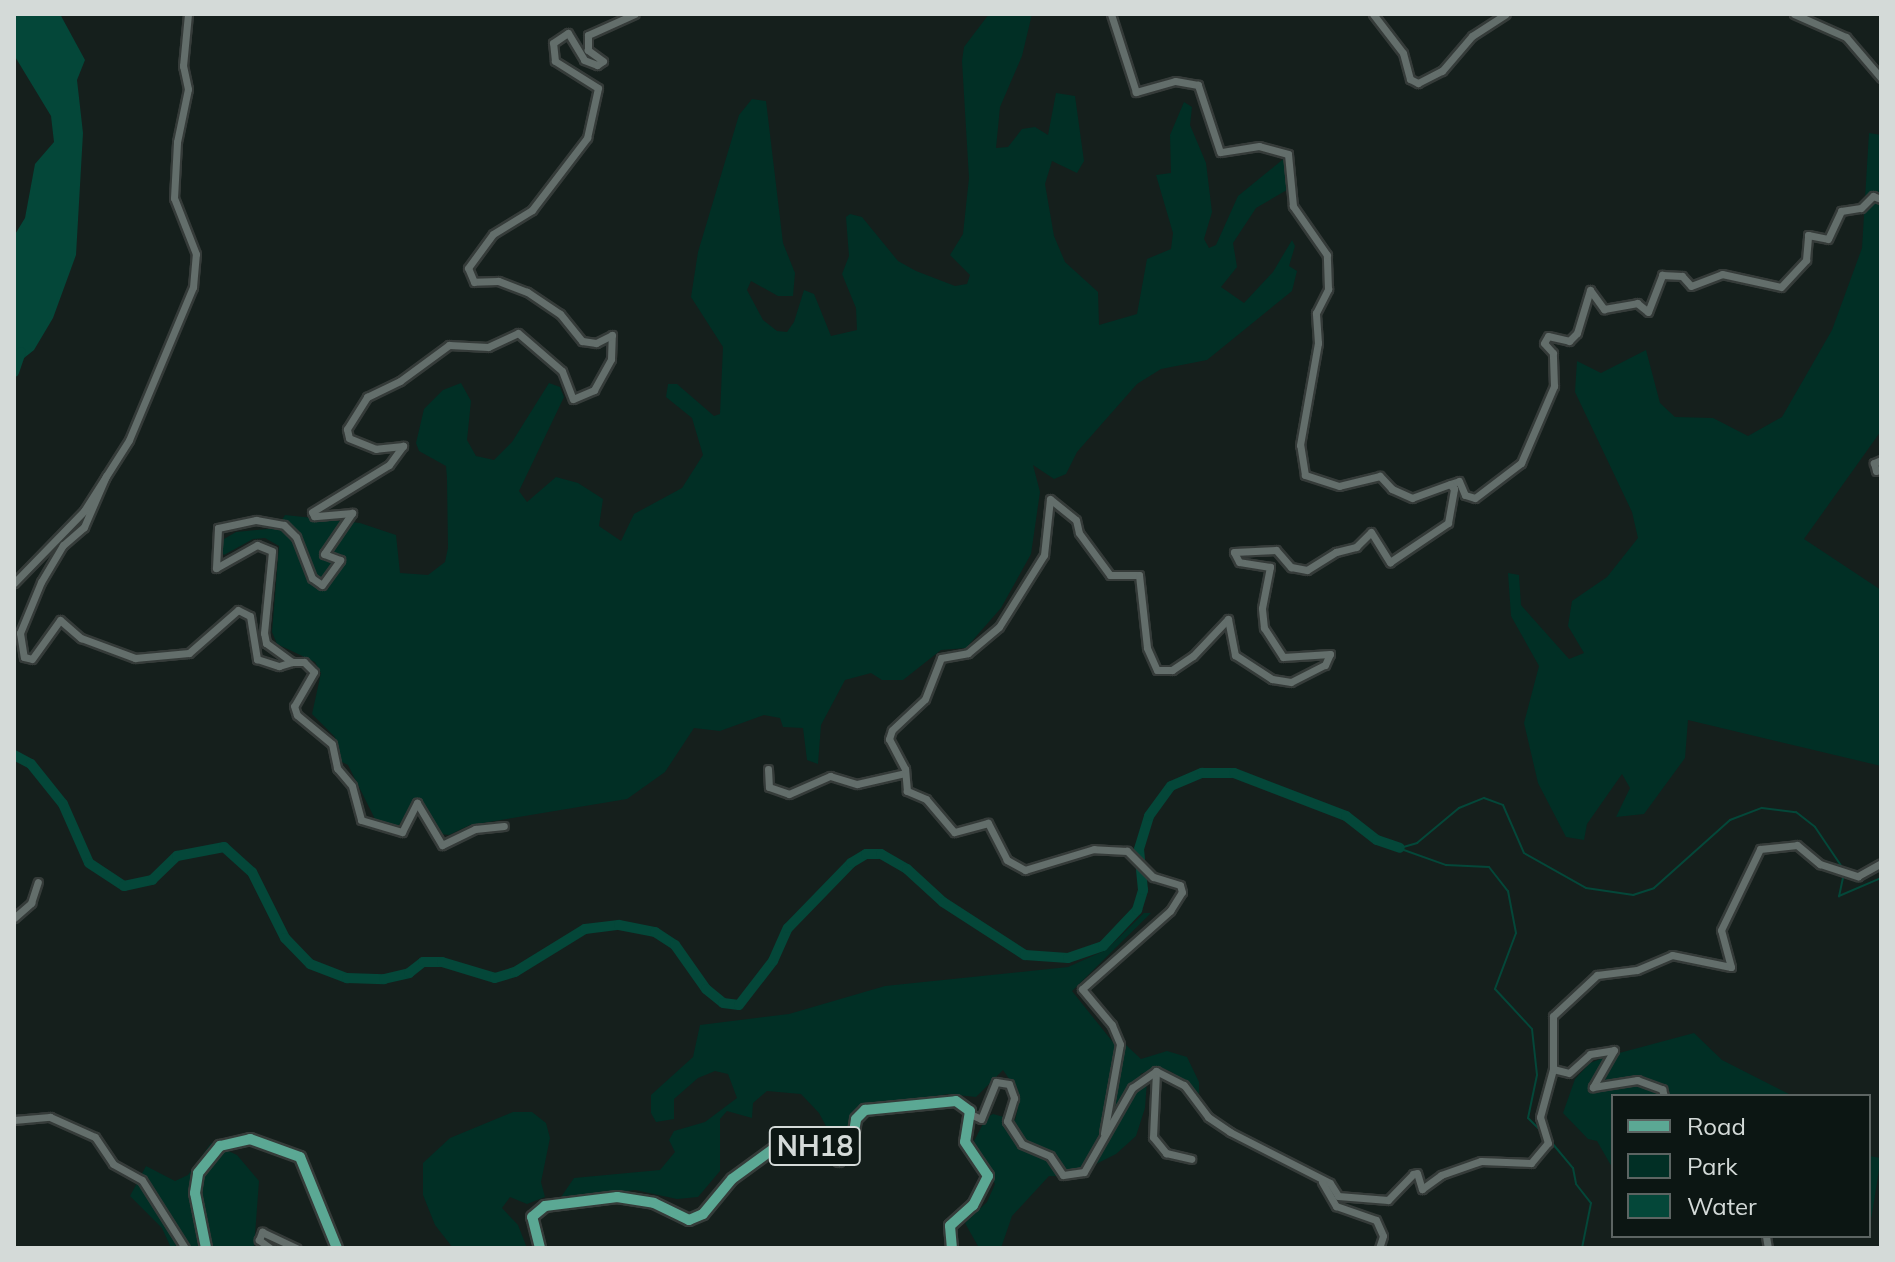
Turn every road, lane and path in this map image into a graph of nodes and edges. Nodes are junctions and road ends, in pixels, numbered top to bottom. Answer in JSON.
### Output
{"nodes":[{"id":1,"x":188,"y":14,"type":"edge"},
{"id":2,"x":617,"y":14,"type":"edge"},
{"id":3,"x":635,"y":14,"type":"edge"},
{"id":4,"x":1111,"y":14,"type":"edge"},
{"id":5,"x":1373,"y":14,"type":"edge"},
{"id":6,"x":1506,"y":14,"type":"edge"},
{"id":7,"x":1794,"y":14,"type":"edge"},
{"id":8,"x":607,"y":25,"type":"junction"},
{"id":9,"x":1881,"y":78,"type":"edge"},
{"id":10,"x":1881,"y":199,"type":"edge"},
{"id":11,"x":1881,"y":460,"type":"edge"},
{"id":12,"x":1881,"y":469,"type":"edge"},
{"id":13,"x":106,"y":476,"type":"junction"},
{"id":14,"x":1450,"y":484,"type":"junction"},
{"id":15,"x":14,"y":583,"type":"edge"},
{"id":16,"x":292,"y":662,"type":"junction"},
{"id":17,"x":768,"y":769,"type":"dead end"},
{"id":18,"x":905,"y":773,"type":"junction"},
{"id":19,"x":504,"y":826,"type":"dead end"},
{"id":20,"x":1881,"y":863,"type":"edge"},
{"id":21,"x":38,"y":882,"type":"dead end"},
{"id":22,"x":14,"y":918,"type":"edge"},
{"id":23,"x":1553,"y":1069,"type":"junction"},
{"id":24,"x":1156,"y":1071,"type":"junction"},
{"id":25,"x":1663,"y":1094,"type":"edge"},
{"id":26,"x":970,"y":1114,"type":"junction"},
{"id":27,"x":14,"y":1120,"type":"edge"},
{"id":28,"x":1104,"y":1133,"type":"junction"},
{"id":29,"x":1191,"y":1159,"type":"dead end"},
{"id":30,"x":1322,"y":1182,"type":"junction"},
{"id":31,"x":185,"y":1248,"type":"edge"},
{"id":32,"x":206,"y":1248,"type":"edge"},
{"id":33,"x":270,"y":1248,"type":"edge"},
{"id":34,"x":296,"y":1248,"type":"edge"},
{"id":35,"x":337,"y":1248,"type":"edge"},
{"id":36,"x":540,"y":1248,"type":"edge"},
{"id":37,"x":952,"y":1248,"type":"edge"},
{"id":38,"x":1379,"y":1248,"type":"edge"}],
"edges":[{"from":1,"to":13,"type":"street"},
{"from":2,"to":8,"type":"street"},
{"from":3,"to":8,"type":"street"},
{"from":4,"to":14,"type":"street"},
{"from":5,"to":6,"type":"street"},
{"from":7,"to":9,"type":"street"},
{"from":8,"to":16,"type":"street"},
{"from":10,"to":14,"type":"street"},
{"from":11,"to":12,"type":"street"},
{"from":13,"to":15,"type":"street"},
{"from":13,"to":16,"type":"street"},
{"from":14,"to":18,"type":"street"},
{"from":16,"to":19,"type":"street"},
{"from":17,"to":18,"type":"street"},
{"from":18,"to":28,"type":"street"},
{"from":20,"to":23,"type":"street"},
{"from":21,"to":22,"type":"street"},
{"from":23,"to":25,"type":"street"},
{"from":23,"to":30,"type":"street"},
{"from":24,"to":28,"type":"street"},
{"from":24,"to":29,"type":"street"},
{"from":24,"to":30,"type":"street"},
{"from":26,"to":28,"type":"street"},
{"from":26,"to":36,"type":"main road","number":"NH18"},
{"from":26,"to":37,"type":"main road"},
{"from":27,"to":31,"type":"street"},
{"from":30,"to":38,"type":"street"},
{"from":32,"to":35,"type":"main road"},
{"from":33,"to":34,"type":"street"}]}
